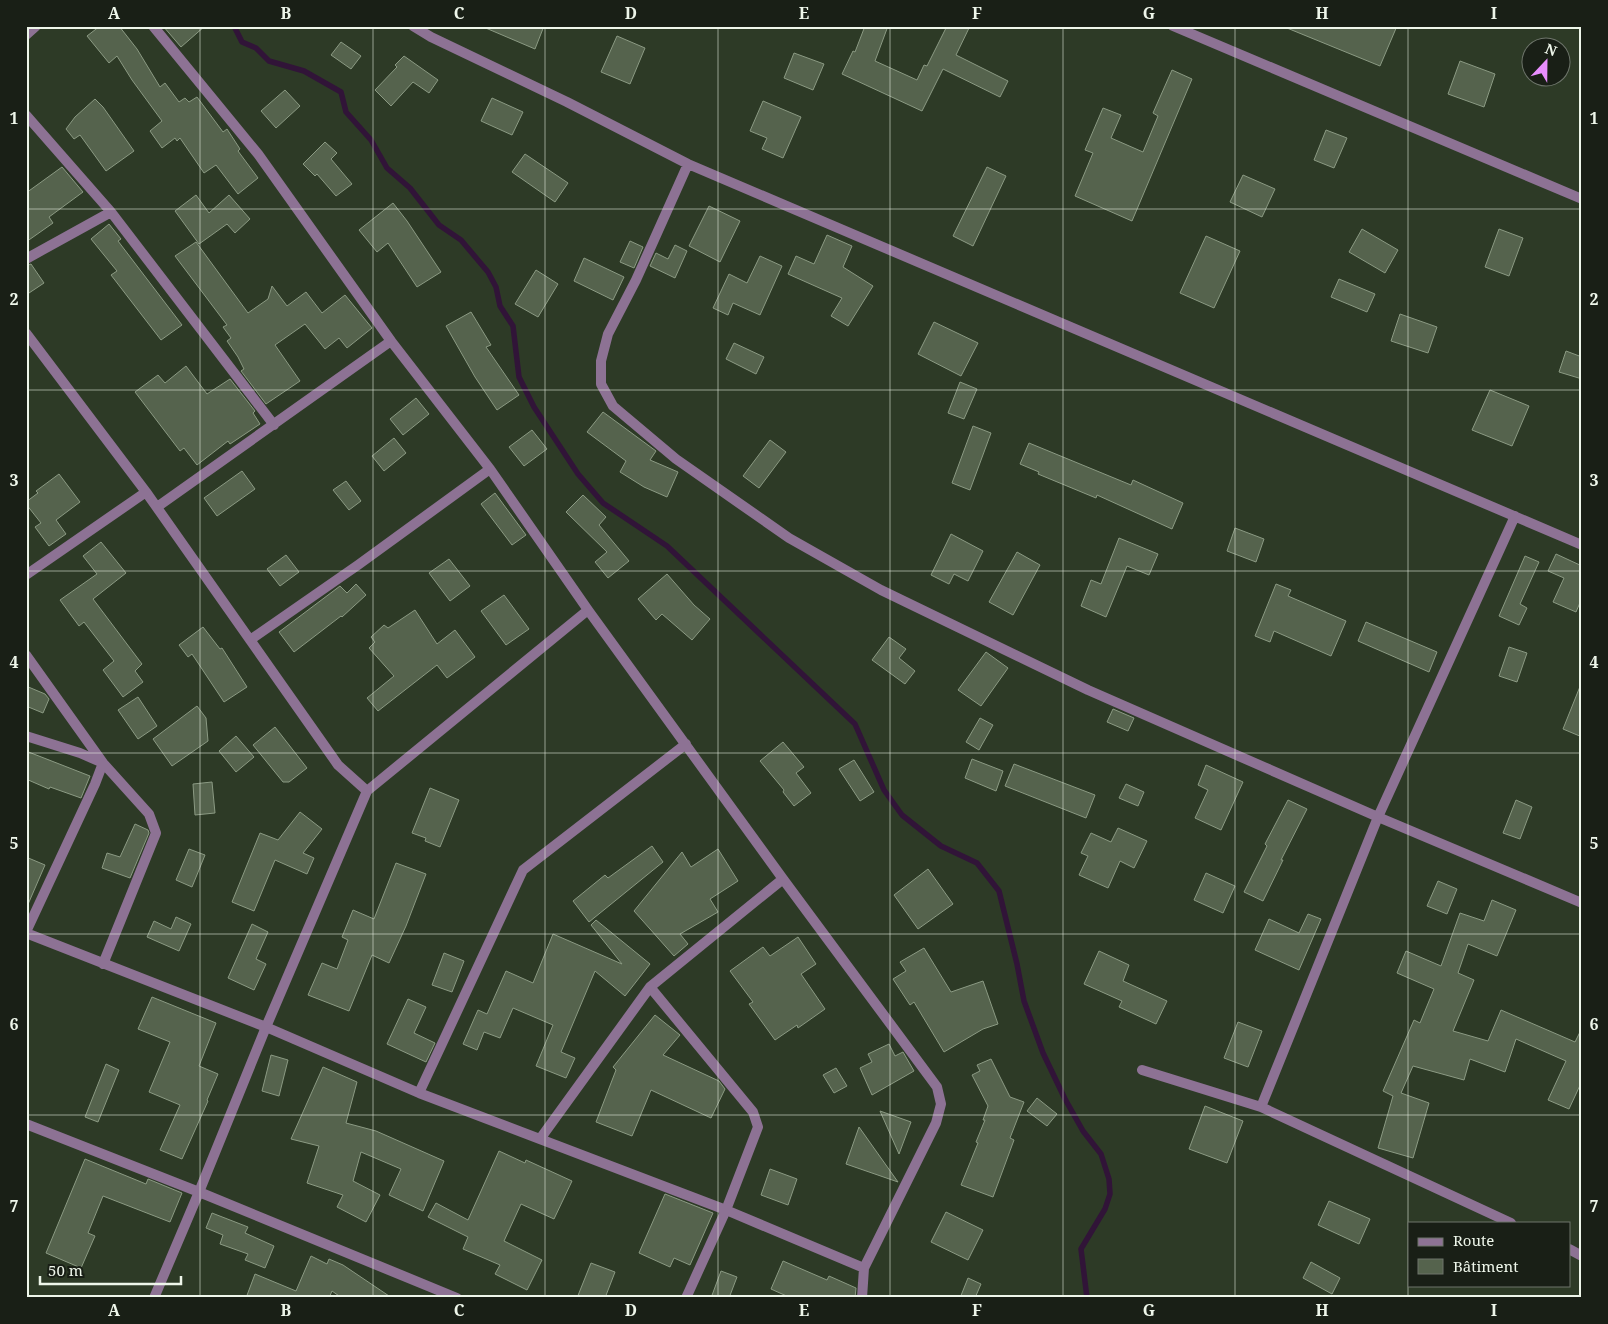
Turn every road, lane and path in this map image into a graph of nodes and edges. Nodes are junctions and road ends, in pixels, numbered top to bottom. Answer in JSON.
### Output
{"nodes":[{"id":1,"x":36,"y":26,"type":"edge"},
{"id":2,"x":153,"y":26,"type":"edge"},
{"id":3,"x":413,"y":26,"type":"edge"},
{"id":4,"x":1174,"y":26,"type":"edge"},
{"id":5,"x":26,"y":35,"type":"edge"},
{"id":6,"x":26,"y":115,"type":"edge"},
{"id":7,"x":688,"y":164,"type":"junction"},
{"id":8,"x":1582,"y":199,"type":"edge"},
{"id":9,"x":111,"y":212,"type":"junction"},
{"id":10,"x":26,"y":259,"type":"edge"},
{"id":11,"x":26,"y":333,"type":"edge"},
{"id":12,"x":392,"y":340,"type":"junction"},
{"id":13,"x":274,"y":425,"type":"junction"},
{"id":14,"x":490,"y":469,"type":"junction"},
{"id":15,"x":146,"y":492,"type":"junction"},
{"id":16,"x":157,"y":507,"type":"junction"},
{"id":17,"x":1515,"y":516,"type":"junction"},
{"id":18,"x":1582,"y":545,"type":"edge"},
{"id":19,"x":26,"y":575,"type":"edge"},
{"id":20,"x":588,"y":610,"type":"junction"},
{"id":21,"x":250,"y":640,"type":"junction"},
{"id":22,"x":26,"y":655,"type":"edge"},
{"id":23,"x":26,"y":736,"type":"edge"},
{"id":24,"x":686,"y":744,"type":"junction"},
{"id":25,"x":103,"y":762,"type":"junction"},
{"id":26,"x":367,"y":791,"type":"junction"},
{"id":27,"x":1378,"y":817,"type":"junction"},
{"id":28,"x":783,"y":879,"type":"junction"},
{"id":29,"x":1582,"y":903,"type":"edge"},
{"id":30,"x":26,"y":933,"type":"edge"},
{"id":31,"x":103,"y":964,"type":"junction"},
{"id":32,"x":650,"y":987,"type":"junction"},
{"id":33,"x":266,"y":1027,"type":"junction"},
{"id":34,"x":1142,"y":1070,"type":"dead end"},
{"id":35,"x":419,"y":1093,"type":"junction"},
{"id":36,"x":1261,"y":1107,"type":"junction"},
{"id":37,"x":26,"y":1124,"type":"edge"},
{"id":38,"x":540,"y":1139,"type":"junction"},
{"id":39,"x":199,"y":1192,"type":"junction"},
{"id":40,"x":726,"y":1210,"type":"junction"},
{"id":41,"x":1509,"y":1222,"type":"edge"},
{"id":42,"x":1570,"y":1250,"type":"edge"},
{"id":43,"x":1582,"y":1256,"type":"edge"},
{"id":44,"x":864,"y":1268,"type":"junction"},
{"id":45,"x":865,"y":1297,"type":"edge"},
{"id":46,"x":154,"y":1298,"type":"edge"},
{"id":47,"x":457,"y":1298,"type":"edge"},
{"id":48,"x":686,"y":1298,"type":"edge"}],
"edges":[{"from":1,"to":5,"type":"street"},
{"from":2,"to":12,"type":"street"},
{"from":3,"to":7,"type":"street"},
{"from":4,"to":8,"type":"street"},
{"from":6,"to":9,"type":"street"},
{"from":7,"to":17,"type":"street"},
{"from":7,"to":27,"type":"street"},
{"from":9,"to":10,"type":"street"},
{"from":9,"to":13,"type":"street"},
{"from":11,"to":15,"type":"street"},
{"from":12,"to":13,"type":"street"},
{"from":12,"to":14,"type":"street"},
{"from":13,"to":16,"type":"street"},
{"from":14,"to":20,"type":"street"},
{"from":14,"to":21,"type":"street"},
{"from":15,"to":16,"type":"street"},
{"from":15,"to":19,"type":"street"},
{"from":16,"to":21,"type":"street"},
{"from":17,"to":18,"type":"street"},
{"from":17,"to":27,"type":"street"},
{"from":20,"to":24,"type":"street"},
{"from":20,"to":26,"type":"street"},
{"from":21,"to":26,"type":"street"},
{"from":22,"to":25,"type":"street"},
{"from":23,"to":25,"type":"street"},
{"from":24,"to":28,"type":"street"},
{"from":24,"to":35,"type":"street"},
{"from":25,"to":30,"type":"street"},
{"from":25,"to":31,"type":"street"},
{"from":26,"to":33,"type":"street"},
{"from":27,"to":29,"type":"street"},
{"from":27,"to":36,"type":"street"},
{"from":28,"to":32,"type":"street"},
{"from":28,"to":44,"type":"street"},
{"from":30,"to":31,"type":"street"},
{"from":31,"to":33,"type":"street"},
{"from":32,"to":38,"type":"street"},
{"from":32,"to":40,"type":"street"},
{"from":33,"to":35,"type":"street"},
{"from":33,"to":39,"type":"street"},
{"from":34,"to":36,"type":"street"},
{"from":35,"to":38,"type":"street"},
{"from":36,"to":41,"type":"street"},
{"from":37,"to":39,"type":"street"},
{"from":38,"to":40,"type":"street"},
{"from":39,"to":46,"type":"street"},
{"from":39,"to":47,"type":"street"},
{"from":40,"to":44,"type":"street"},
{"from":40,"to":48,"type":"street"},
{"from":42,"to":43,"type":"street"},
{"from":44,"to":45,"type":"street"}]}
